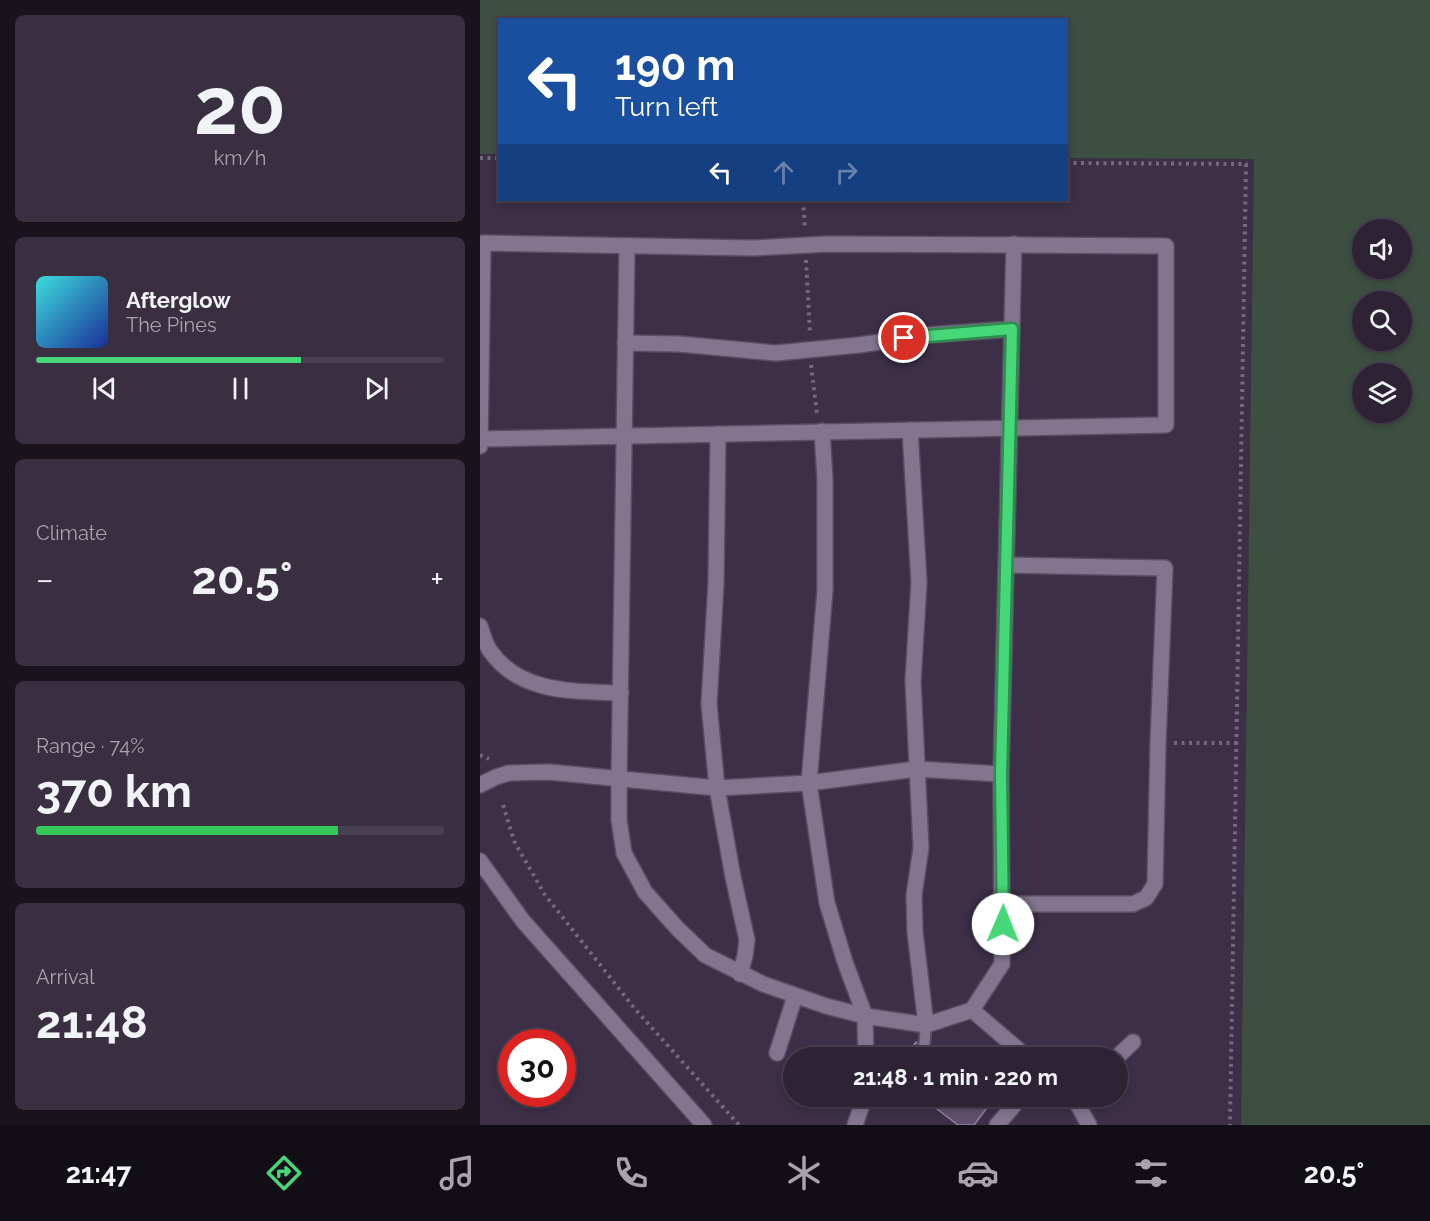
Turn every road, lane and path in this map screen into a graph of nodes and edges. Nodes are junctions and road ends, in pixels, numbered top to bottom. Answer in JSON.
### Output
{"nodes":[{"id":1,"x":480,"y":158,"type":"edge"},
{"id":2,"x":498,"y":158,"type":"edge"},
{"id":3,"x":1068,"y":162,"type":"edge"},
{"id":4,"x":803,"y":201,"type":"edge"},
{"id":5,"x":1014,"y":244,"type":"junction"},
{"id":6,"x":806,"y":245,"type":"junction"},
{"id":7,"x":627,"y":246,"type":"junction"},
{"id":8,"x":1012,"y":329,"type":"junction"},
{"id":9,"x":625,"y":343,"type":"junction"},
{"id":10,"x":810,"y":350,"type":"junction"},
{"id":11,"x":1011,"y":428,"type":"junction"},
{"id":12,"x":910,"y":430,"type":"junction"},
{"id":13,"x":822,"y":431,"type":"junction"},
{"id":14,"x":718,"y":434,"type":"junction"},
{"id":15,"x":623,"y":436,"type":"junction"},
{"id":16,"x":480,"y":439,"type":"edge"},
{"id":17,"x":480,"y":446,"type":"edge"},
{"id":18,"x":1008,"y":565,"type":"junction"},
{"id":19,"x":480,"y":626,"type":"edge"},
{"id":20,"x":621,"y":693,"type":"junction"},
{"id":21,"x":1158,"y":743,"type":"junction"},
{"id":22,"x":1238,"y":743,"type":"junction"},
{"id":23,"x":480,"y":755,"type":"edge"},
{"id":24,"x":489,"y":759,"type":"dead end"},
{"id":25,"x":916,"y":769,"type":"junction"},
{"id":26,"x":1001,"y":774,"type":"junction"},
{"id":27,"x":619,"y":779,"type":"junction"},
{"id":28,"x":809,"y":783,"type":"junction"},
{"id":29,"x":480,"y":785,"type":"edge"},
{"id":30,"x":717,"y":788,"type":"junction"},
{"id":31,"x":503,"y":805,"type":"dead end"},
{"id":32,"x":480,"y":861,"type":"edge"},
{"id":33,"x":1003,"y":904,"type":"junction"},
{"id":34,"x":740,"y":974,"type":"junction"},
{"id":35,"x":795,"y":996,"type":"junction"},
{"id":36,"x":972,"y":1010,"type":"junction"},
{"id":37,"x":865,"y":1016,"type":"junction"},
{"id":38,"x":926,"y":1025,"type":"junction"},
{"id":39,"x":1133,"y":1042,"type":"dead end"},
{"id":40,"x":866,"y":1047,"type":"edge"},
{"id":41,"x":924,"y":1047,"type":"edge"},
{"id":42,"x":1015,"y":1047,"type":"edge"},
{"id":43,"x":1128,"y":1047,"type":"edge"},
{"id":44,"x":777,"y":1053,"type":"dead end"},
{"id":45,"x":861,"y":1107,"type":"edge"},
{"id":46,"x":1013,"y":1107,"type":"edge"},
{"id":47,"x":1079,"y":1107,"type":"edge"},
{"id":48,"x":704,"y":1125,"type":"edge"},
{"id":49,"x":739,"y":1125,"type":"edge"},
{"id":50,"x":855,"y":1125,"type":"edge"},
{"id":51,"x":997,"y":1125,"type":"edge"},
{"id":52,"x":1089,"y":1125,"type":"edge"},
{"id":53,"x":1230,"y":1125,"type":"edge"}],
"edges":[{"from":1,"to":2,"type":"path"},
{"from":3,"to":22,"type":"path"},
{"from":4,"to":6,"type":"path"},
{"from":5,"to":6,"type":"street"},
{"from":5,"to":8,"type":"street"},
{"from":5,"to":11,"type":"street"},
{"from":6,"to":7,"type":"street"},
{"from":6,"to":10,"type":"path"},
{"from":7,"to":9,"type":"street"},
{"from":7,"to":16,"type":"street"},
{"from":8,"to":10,"type":"street"},
{"from":8,"to":11,"type":"street"},
{"from":9,"to":10,"type":"street"},
{"from":9,"to":15,"type":"street"},
{"from":10,"to":13,"type":"path"},
{"from":11,"to":12,"type":"street"},
{"from":11,"to":18,"type":"street"},
{"from":12,"to":13,"type":"street"},
{"from":12,"to":25,"type":"street"},
{"from":13,"to":14,"type":"street"},
{"from":13,"to":28,"type":"street"},
{"from":14,"to":15,"type":"street"},
{"from":14,"to":30,"type":"street"},
{"from":15,"to":16,"type":"street"},
{"from":15,"to":20,"type":"street"},
{"from":16,"to":17,"type":"street"},
{"from":18,"to":21,"type":"street"},
{"from":18,"to":26,"type":"street"},
{"from":19,"to":20,"type":"street"},
{"from":20,"to":27,"type":"street"},
{"from":21,"to":22,"type":"path"},
{"from":21,"to":33,"type":"street"},
{"from":22,"to":53,"type":"path"},
{"from":23,"to":24,"type":"path"},
{"from":25,"to":26,"type":"street"},
{"from":25,"to":28,"type":"street"},
{"from":25,"to":38,"type":"street"},
{"from":26,"to":33,"type":"street"},
{"from":27,"to":29,"type":"street"},
{"from":27,"to":30,"type":"street"},
{"from":27,"to":34,"type":"street"},
{"from":28,"to":30,"type":"street"},
{"from":28,"to":37,"type":"street"},
{"from":30,"to":34,"type":"street"},
{"from":31,"to":49,"type":"path"},
{"from":32,"to":48,"type":"street"},
{"from":33,"to":36,"type":"street"},
{"from":34,"to":35,"type":"street"},
{"from":35,"to":37,"type":"street"},
{"from":35,"to":44,"type":"street"},
{"from":36,"to":38,"type":"street"},
{"from":36,"to":42,"type":"street"},
{"from":37,"to":38,"type":"street"},
{"from":37,"to":40,"type":"street"},
{"from":38,"to":41,"type":"lane"},
{"from":39,"to":43,"type":"street"},
{"from":45,"to":50,"type":"street"},
{"from":46,"to":51,"type":"street"},
{"from":47,"to":52,"type":"street"}]}
